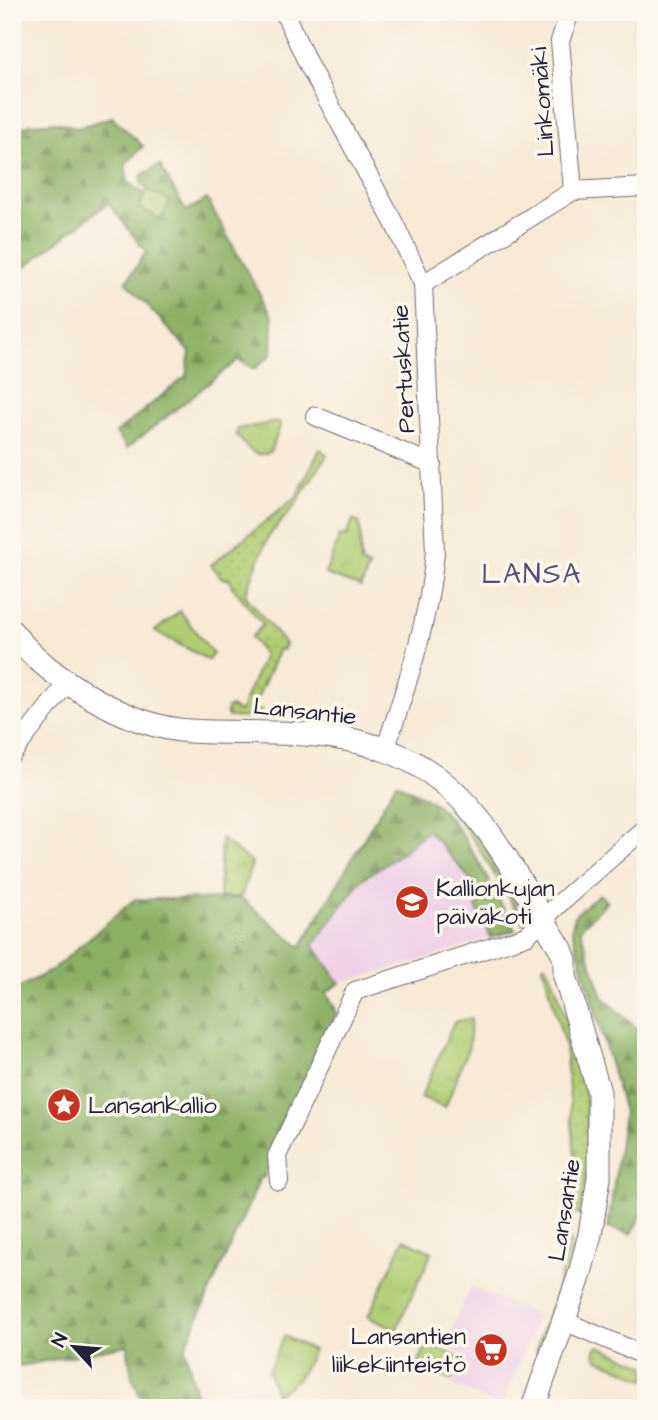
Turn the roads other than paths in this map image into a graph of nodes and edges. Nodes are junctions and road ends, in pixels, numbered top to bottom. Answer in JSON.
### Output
{"nodes":[{"id":1,"x":284,"y":12,"type":"edge"},
{"id":2,"x":570,"y":12,"type":"edge"},
{"id":3,"x":646,"y":187,"type":"edge"},
{"id":4,"x":573,"y":191,"type":"junction"},
{"id":5,"x":423,"y":284,"type":"junction"},
{"id":6,"x":316,"y":416,"type":"dead end"},
{"id":7,"x":432,"y":464,"type":"junction"},
{"id":8,"x":12,"y":632,"type":"edge"},
{"id":9,"x":67,"y":683,"type":"junction"},
{"id":10,"x":385,"y":750,"type":"junction"},
{"id":11,"x":12,"y":754,"type":"edge"},
{"id":12,"x":646,"y":827,"type":"edge"},
{"id":13,"x":542,"y":920,"type":"junction"},
{"id":14,"x":279,"y":1181,"type":"dead end"},
{"id":15,"x":564,"y":1321,"type":"junction"},
{"id":16,"x":646,"y":1356,"type":"edge"},
{"id":17,"x":533,"y":1408,"type":"edge"}],
"edges":[{"from":1,"to":5,"type":"street","name":"Pertuskatie"},
{"from":2,"to":4,"type":"street","name":"Linkomäki"},
{"from":3,"to":4,"type":"street"},
{"from":4,"to":5,"type":"street"},
{"from":5,"to":7,"type":"street","name":"Pertuskatie"},
{"from":6,"to":7,"type":"street"},
{"from":7,"to":10,"type":"street","name":"Pertuskatie"},
{"from":8,"to":9,"type":"street","name":"Lansantie"},
{"from":9,"to":10,"type":"street","name":"Lansantie"},
{"from":9,"to":11,"type":"street"},
{"from":10,"to":13,"type":"street","name":"Lansantie"},
{"from":12,"to":13,"type":"street"},
{"from":13,"to":14,"type":"street"},
{"from":13,"to":15,"type":"street","name":"Lansantie"},
{"from":15,"to":16,"type":"street"},
{"from":15,"to":17,"type":"street","name":"Lansantie"}]}
